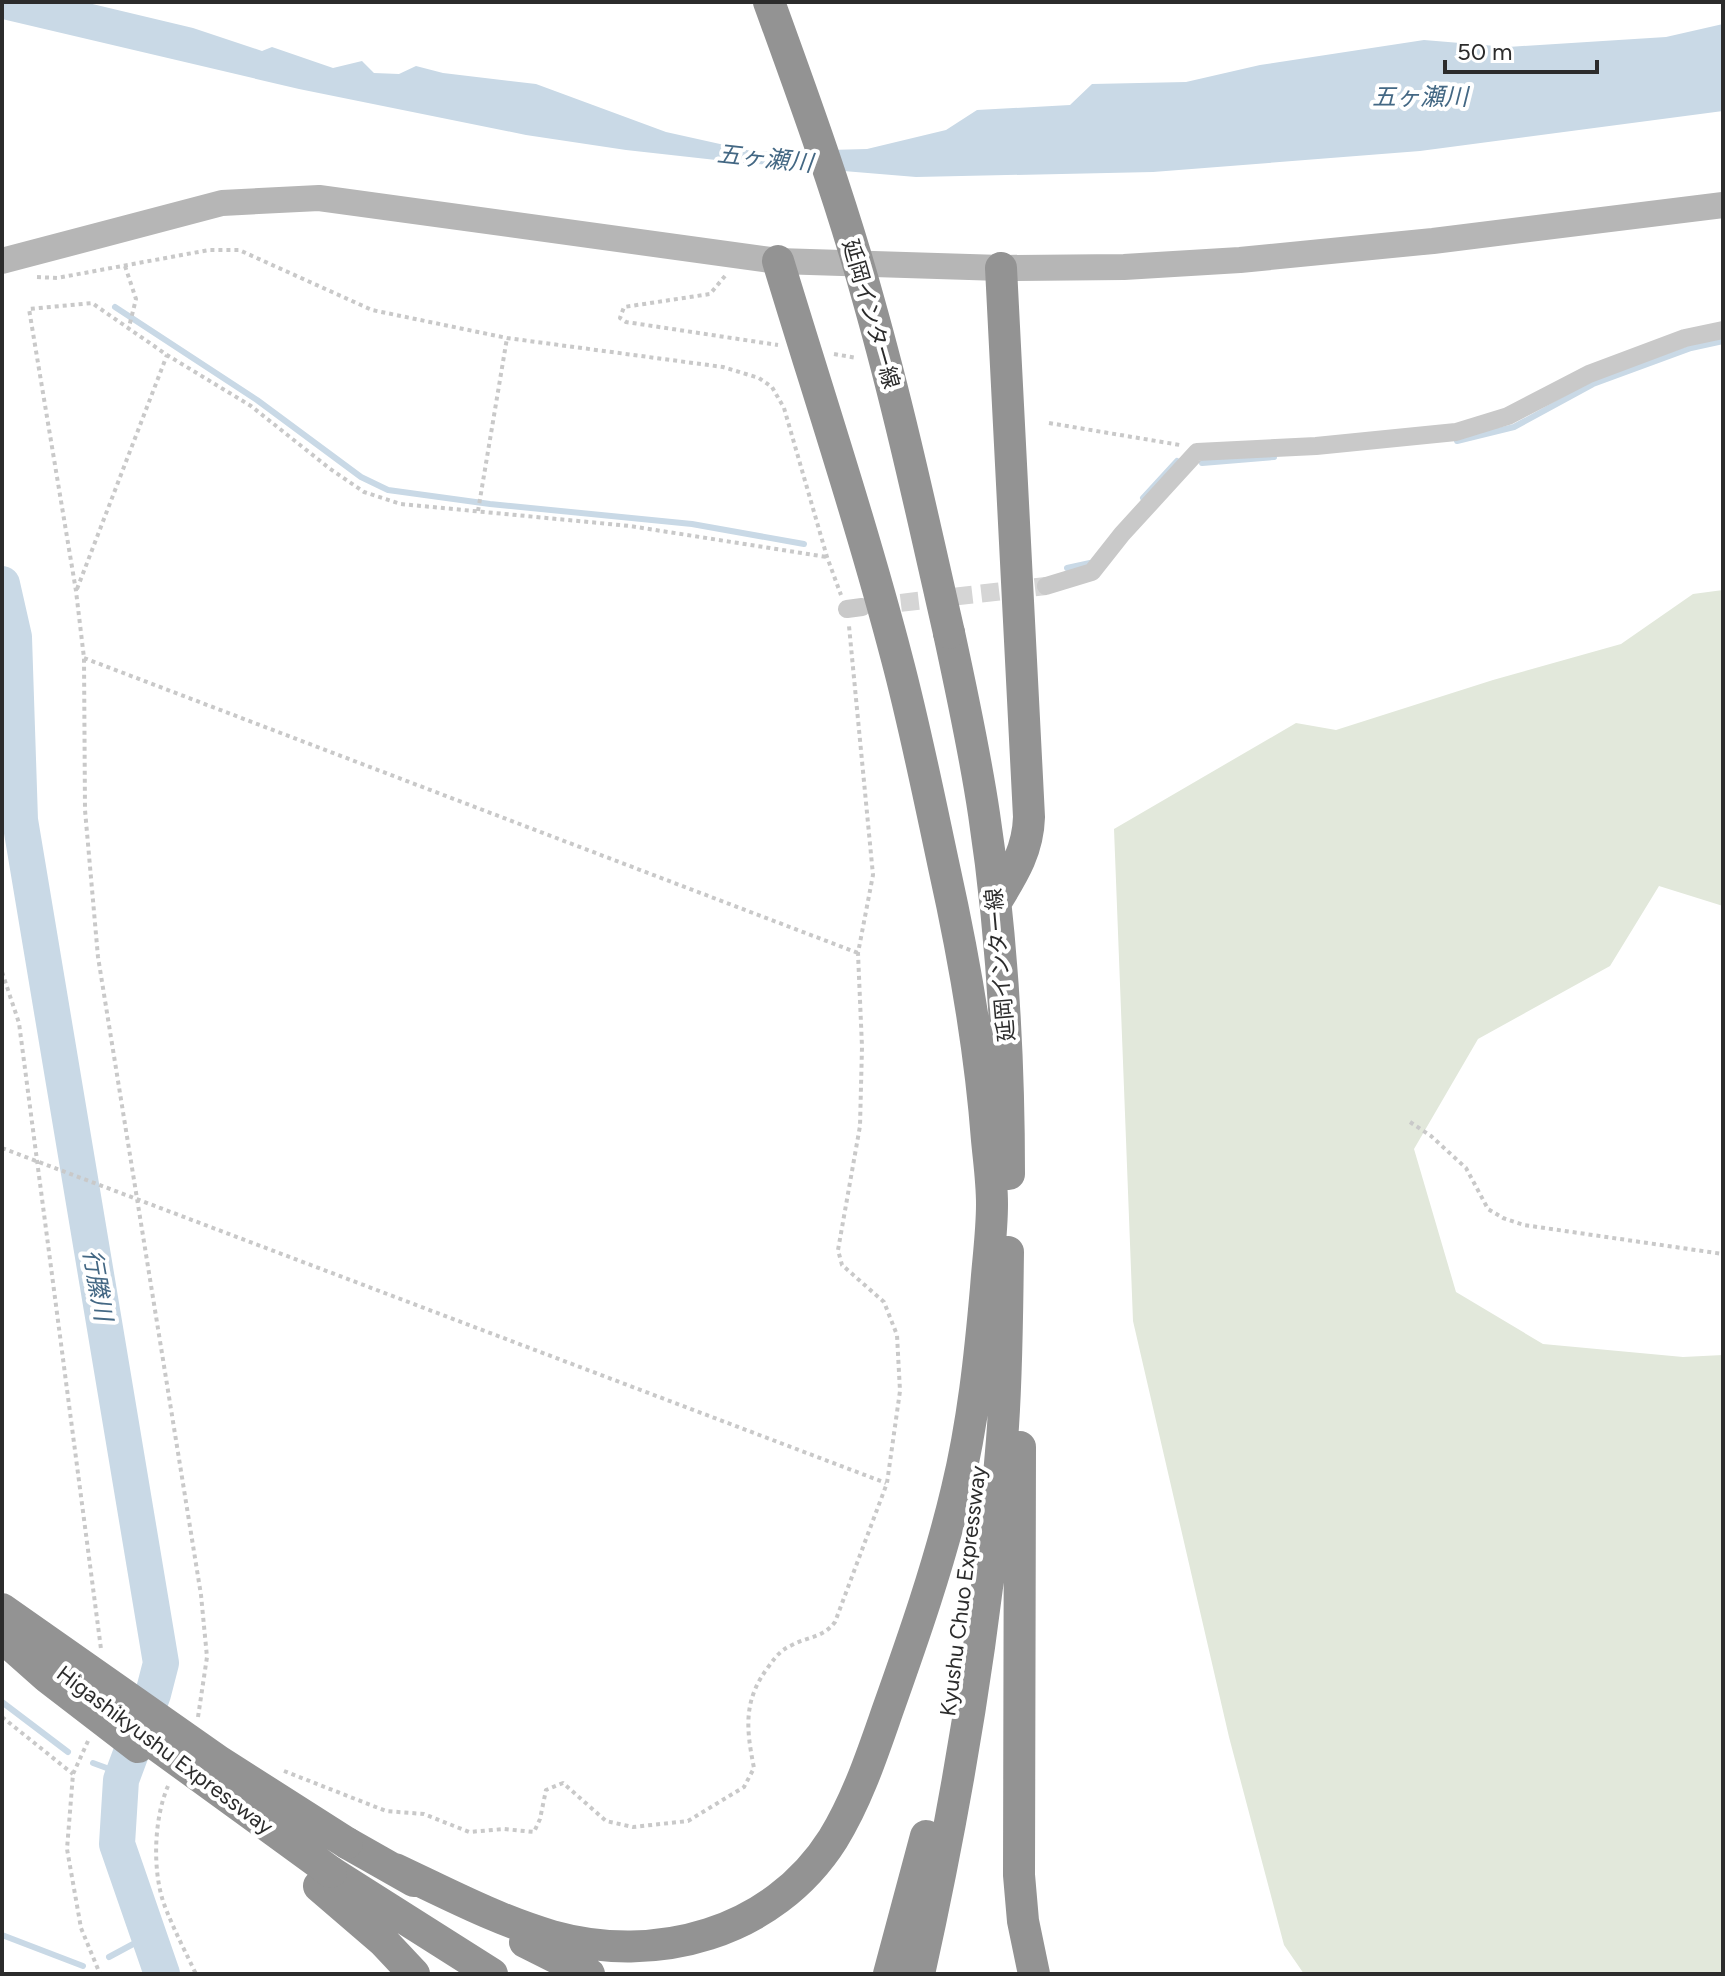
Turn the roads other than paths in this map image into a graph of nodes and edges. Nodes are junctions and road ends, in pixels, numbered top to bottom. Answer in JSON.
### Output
{"nodes":[{"id":1,"x":769,"y":2,"type":"edge"},
{"id":2,"x":1723,"y":205,"type":"edge"},
{"id":3,"x":13,"y":259,"type":"edge"},
{"id":4,"x":778,"y":261,"type":"junction"},
{"id":5,"x":1001,"y":268,"type":"junction"},
{"id":6,"x":1723,"y":330,"type":"edge"},
{"id":7,"x":1046,"y":586,"type":"tunnel mouth"},
{"id":8,"x":949,"y":633,"type":"junction"},
{"id":9,"x":996,"y":902,"type":"junction"},
{"id":10,"x":1001,"y":1204,"type":"junction"},
{"id":11,"x":2,"y":1609,"type":"edge"},
{"id":12,"x":2,"y":1625,"type":"edge"},
{"id":13,"x":2,"y":1637,"type":"edge"},
{"id":14,"x":926,"y":1836,"type":"junction"},
{"id":15,"x":395,"y":1869,"type":"junction"},
{"id":16,"x":325,"y":1879,"type":"junction"},
{"id":17,"x":414,"y":1974,"type":"edge"},
{"id":18,"x":473,"y":1974,"type":"edge"},
{"id":19,"x":492,"y":1974,"type":"edge"},
{"id":20,"x":589,"y":1974,"type":"edge"},
{"id":21,"x":889,"y":1974,"type":"edge"},
{"id":22,"x":897,"y":1974,"type":"edge"},
{"id":23,"x":919,"y":1974,"type":"edge"},
{"id":24,"x":1034,"y":1974,"type":"edge"}],
"edges":[{"from":1,"to":8,"type":"highway","name":"延岡インター線","bridge":true},
{"from":2,"to":5,"type":"street"},
{"from":3,"to":4,"type":"street"},
{"from":4,"to":5,"type":"street"},
{"from":4,"to":10,"type":"highway"},
{"from":5,"to":9,"type":"highway"},
{"from":6,"to":7,"type":"street"},
{"from":8,"to":9,"type":"highway","name":"延岡インター線"},
{"from":8,"to":10,"type":"highway","name":"延岡インター線"},
{"from":9,"to":10,"type":"highway","name":"延岡インター線"},
{"from":10,"to":14,"type":"highway","name":"Kyushu Chuo Expressway"},
{"from":10,"to":15,"type":"highway"},
{"from":10,"to":23,"type":"highway","name":"Kyushu Chuo Expressway"},
{"from":10,"to":24,"type":"highway"},
{"from":11,"to":15,"type":"highway","bridge":true},
{"from":12,"to":16,"type":"highway","name":"Higashikyushu Expressway","bridge":true},
{"from":13,"to":16,"type":"highway","bridge":true},
{"from":14,"to":21,"type":"highway"},
{"from":14,"to":22,"type":"highway","name":"Kyushu Chuo Expressway"},
{"from":15,"to":20,"type":"highway"},
{"from":16,"to":17,"type":"highway"},
{"from":16,"to":18,"type":"highway","name":"Higashikyushu Expressway"},
{"from":16,"to":19,"type":"highway","name":"Higashikyushu Expressway"}]}
